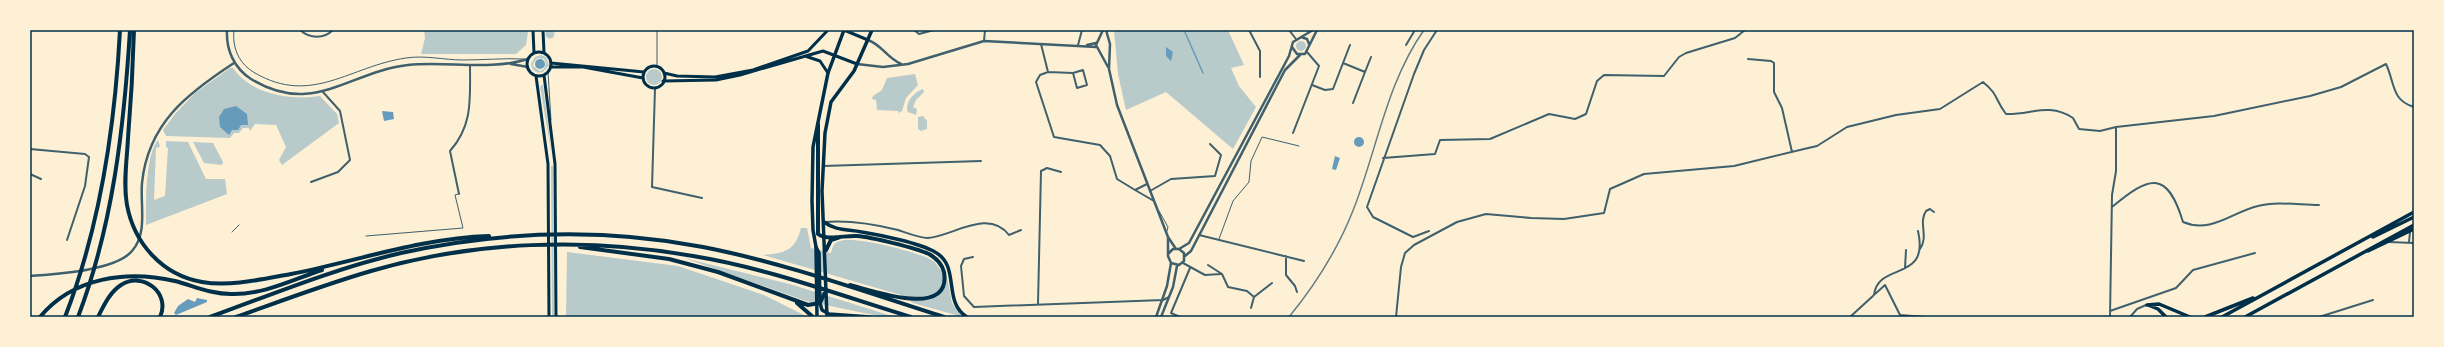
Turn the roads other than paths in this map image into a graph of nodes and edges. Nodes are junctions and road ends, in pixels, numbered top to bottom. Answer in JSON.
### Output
{"nodes":[{"id":1,"x":120,"y":30,"type":"edge"},
{"id":2,"x":130,"y":30,"type":"edge"},
{"id":3,"x":134,"y":30,"type":"edge"},
{"id":4,"x":227,"y":30,"type":"edge"},
{"id":5,"x":234,"y":30,"type":"edge"},
{"id":6,"x":300,"y":30,"type":"edge"},
{"id":7,"x":333,"y":30,"type":"edge"},
{"id":8,"x":533,"y":30,"type":"edge"},
{"id":9,"x":543,"y":30,"type":"edge"},
{"id":10,"x":657,"y":30,"type":"edge"},
{"id":11,"x":828,"y":30,"type":"edge"},
{"id":12,"x":844,"y":30,"type":"edge"},
{"id":13,"x":872,"y":30,"type":"edge"},
{"id":14,"x":914,"y":30,"type":"edge"},
{"id":15,"x":934,"y":30,"type":"edge"},
{"id":16,"x":985,"y":30,"type":"edge"},
{"id":17,"x":1082,"y":30,"type":"edge"},
{"id":18,"x":1104,"y":30,"type":"edge"},
{"id":19,"x":1249,"y":30,"type":"edge"},
{"id":20,"x":1289,"y":30,"type":"edge"},
{"id":21,"x":1313,"y":30,"type":"edge"},
{"id":22,"x":1317,"y":30,"type":"edge"},
{"id":23,"x":1415,"y":30,"type":"edge"},
{"id":24,"x":1437,"y":30,"type":"edge"},
{"id":25,"x":1745,"y":30,"type":"edge"},
{"id":26,"x":1301,"y":37,"type":"junction"},
{"id":27,"x":1100,"y":39,"type":"junction"},
{"id":28,"x":1296,"y":39,"type":"junction"},
{"id":29,"x":868,"y":40,"type":"junction"},
{"id":30,"x":1108,"y":40,"type":"junction"},
{"id":31,"x":984,"y":41,"type":"junction"},
{"id":32,"x":1041,"y":43,"type":"junction"},
{"id":33,"x":1096,"y":43,"type":"junction"},
{"id":34,"x":1309,"y":44,"type":"junction"},
{"id":35,"x":1078,"y":45,"type":"junction"},
{"id":36,"x":1350,"y":45,"type":"dead end"},
{"id":37,"x":1406,"y":45,"type":"dead end"},
{"id":38,"x":1084,"y":46,"type":"junction"},
{"id":39,"x":1096,"y":47,"type":"junction"},
{"id":40,"x":1292,"y":47,"type":"junction"},
{"id":41,"x":1108,"y":50,"type":"junction"},
{"id":42,"x":1101,"y":52,"type":"junction"},
{"id":43,"x":1307,"y":52,"type":"junction"},
{"id":44,"x":534,"y":53,"type":"junction"},
{"id":45,"x":544,"y":53,"type":"junction"},
{"id":46,"x":835,"y":54,"type":"junction"},
{"id":47,"x":1300,"y":55,"type":"junction"},
{"id":48,"x":803,"y":56,"type":"junction"},
{"id":49,"x":1371,"y":57,"type":"dead end"},
{"id":50,"x":528,"y":59,"type":"junction"},
{"id":51,"x":1748,"y":59,"type":"dead end"},
{"id":52,"x":463,"y":60,"type":"junction"},
{"id":53,"x":234,"y":63,"type":"junction"},
{"id":54,"x":551,"y":63,"type":"junction"},
{"id":55,"x":1343,"y":63,"type":"junction"},
{"id":56,"x":508,"y":64,"type":"junction"},
{"id":57,"x":857,"y":64,"type":"junction"},
{"id":58,"x":901,"y":65,"type":"junction"},
{"id":59,"x":470,"y":66,"type":"junction"},
{"id":60,"x":528,"y":67,"type":"junction"},
{"id":61,"x":551,"y":67,"type":"junction"},
{"id":62,"x":657,"y":67,"type":"junction"},
{"id":63,"x":1109,"y":69,"type":"junction"},
{"id":64,"x":548,"y":72,"type":"junction"},
{"id":65,"x":644,"y":72,"type":"junction"},
{"id":66,"x":1048,"y":72,"type":"junction"},
{"id":67,"x":1365,"y":72,"type":"junction"},
{"id":68,"x":664,"y":73,"type":"junction"},
{"id":69,"x":828,"y":73,"type":"junction"},
{"id":70,"x":1073,"y":73,"type":"junction"},
{"id":71,"x":544,"y":75,"type":"junction"},
{"id":72,"x":536,"y":76,"type":"junction"},
{"id":73,"x":1260,"y":77,"type":"dead end"},
{"id":74,"x":643,"y":78,"type":"junction"},
{"id":75,"x":664,"y":81,"type":"junction"},
{"id":76,"x":1312,"y":85,"type":"junction"},
{"id":77,"x":655,"y":88,"type":"junction"},
{"id":78,"x":323,"y":92,"type":"junction"},
{"id":79,"x":1353,"y":103,"type":"dead end"},
{"id":80,"x":2414,"y":108,"type":"edge"},
{"id":81,"x":551,"y":124,"type":"junction"},
{"id":82,"x":818,"y":124,"type":"junction"},
{"id":83,"x":2116,"y":127,"type":"junction"},
{"id":84,"x":1293,"y":133,"type":"dead end"},
{"id":85,"x":1210,"y":144,"type":"dead end"},
{"id":86,"x":1299,"y":146,"type":"dead end"},
{"id":87,"x":30,"y":149,"type":"edge"},
{"id":88,"x":1792,"y":152,"type":"junction"},
{"id":89,"x":1383,"y":158,"type":"junction"},
{"id":90,"x":981,"y":161,"type":"dead end"},
{"id":91,"x":823,"y":166,"type":"junction"},
{"id":92,"x":1062,"y":172,"type":"dead end"},
{"id":93,"x":30,"y":174,"type":"edge"},
{"id":94,"x":41,"y":179,"type":"dead end"},
{"id":95,"x":311,"y":182,"type":"dead end"},
{"id":96,"x":1147,"y":184,"type":"junction"},
{"id":97,"x":1135,"y":190,"type":"junction"},
{"id":98,"x":1150,"y":191,"type":"junction"},
{"id":99,"x":459,"y":196,"type":"joint"},
{"id":100,"x":702,"y":198,"type":"dead end"},
{"id":101,"x":1154,"y":201,"type":"junction"},
{"id":102,"x":2319,"y":205,"type":"dead end"},
{"id":103,"x":2112,"y":207,"type":"junction"},
{"id":104,"x":1934,"y":212,"type":"dead end"},
{"id":105,"x":2414,"y":212,"type":"edge"},
{"id":106,"x":2414,"y":217,"type":"edge"},
{"id":107,"x":824,"y":222,"type":"junction"},
{"id":108,"x":2414,"y":224,"type":"edge"},
{"id":109,"x":239,"y":225,"type":"dead end"},
{"id":110,"x":2414,"y":229,"type":"edge"},
{"id":111,"x":1021,"y":230,"type":"dead end"},
{"id":112,"x":1429,"y":231,"type":"dead end"},
{"id":113,"x":1918,"y":231,"type":"dead end"},
{"id":114,"x":232,"y":232,"type":"dead end"},
{"id":115,"x":2410,"y":232,"type":"junction"},
{"id":116,"x":510,"y":235,"type":"junction"},
{"id":117,"x":1199,"y":235,"type":"junction"},
{"id":118,"x":366,"y":236,"type":"dead end"},
{"id":119,"x":844,"y":236,"type":"junction"},
{"id":120,"x":825,"y":237,"type":"junction"},
{"id":121,"x":1168,"y":237,"type":"junction"},
{"id":122,"x":67,"y":240,"type":"dead end"},
{"id":123,"x":1219,"y":240,"type":"junction"},
{"id":124,"x":2387,"y":242,"type":"junction"},
{"id":125,"x":2409,"y":242,"type":"junction"},
{"id":126,"x":2414,"y":243,"type":"edge"},
{"id":127,"x":566,"y":245,"type":"junction"},
{"id":128,"x":2352,"y":247,"type":"junction"},
{"id":129,"x":1178,"y":249,"type":"junction"},
{"id":130,"x":826,"y":250,"type":"junction"},
{"id":131,"x":1906,"y":250,"type":"dead end"},
{"id":132,"x":1920,"y":250,"type":"junction"},
{"id":133,"x":1169,"y":253,"type":"junction"},
{"id":134,"x":2256,"y":253,"type":"dead end"},
{"id":135,"x":1185,"y":256,"type":"junction"},
{"id":136,"x":1286,"y":256,"type":"junction"},
{"id":137,"x":973,"y":257,"type":"dead end"},
{"id":138,"x":2348,"y":260,"type":"junction"},
{"id":139,"x":1304,"y":261,"type":"dead end"},
{"id":140,"x":341,"y":263,"type":"junction"},
{"id":141,"x":1171,"y":263,"type":"junction"},
{"id":142,"x":1183,"y":263,"type":"junction"},
{"id":143,"x":1177,"y":266,"type":"junction"},
{"id":144,"x":1208,"y":266,"type":"dead end"},
{"id":145,"x":1190,"y":268,"type":"junction"},
{"id":146,"x":1905,"y":268,"type":"junction"},
{"id":147,"x":803,"y":273,"type":"junction"},
{"id":148,"x":1222,"y":274,"type":"junction"},
{"id":149,"x":30,"y":276,"type":"edge"},
{"id":150,"x":1272,"y":283,"type":"dead end"},
{"id":151,"x":827,"y":289,"type":"junction"},
{"id":152,"x":2271,"y":291,"type":"junction"},
{"id":153,"x":1297,"y":292,"type":"dead end"},
{"id":154,"x":1874,"y":295,"type":"junction"},
{"id":155,"x":1169,"y":297,"type":"junction"},
{"id":156,"x":1254,"y":297,"type":"junction"},
{"id":157,"x":2278,"y":299,"type":"junction"},
{"id":158,"x":793,"y":300,"type":"junction"},
{"id":159,"x":1163,"y":300,"type":"junction"},
{"id":160,"x":2373,"y":300,"type":"dead end"},
{"id":161,"x":818,"y":303,"type":"junction"},
{"id":162,"x":1038,"y":304,"type":"junction"},
{"id":163,"x":2147,"y":305,"type":"junction"},
{"id":164,"x":1251,"y":308,"type":"dead end"},
{"id":165,"x":259,"y":309,"type":"junction"},
{"id":166,"x":2110,"y":311,"type":"junction"},
{"id":167,"x":844,"y":314,"type":"junction"},
{"id":168,"x":827,"y":315,"type":"edge"},
{"id":169,"x":40,"y":317,"type":"edge"},
{"id":170,"x":65,"y":317,"type":"edge"},
{"id":171,"x":78,"y":317,"type":"edge"},
{"id":172,"x":98,"y":317,"type":"edge"},
{"id":173,"x":160,"y":317,"type":"edge"},
{"id":174,"x":210,"y":317,"type":"edge"},
{"id":175,"x":236,"y":317,"type":"edge"},
{"id":176,"x":240,"y":317,"type":"edge"},
{"id":177,"x":550,"y":317,"type":"edge"},
{"id":178,"x":556,"y":317,"type":"edge"},
{"id":179,"x":814,"y":317,"type":"edge"},
{"id":180,"x":817,"y":317,"type":"edge"},
{"id":181,"x":833,"y":317,"type":"edge"},
{"id":182,"x":870,"y":317,"type":"edge"},
{"id":183,"x":911,"y":317,"type":"edge"},
{"id":184,"x":944,"y":317,"type":"edge"},
{"id":185,"x":967,"y":317,"type":"edge"},
{"id":186,"x":1156,"y":317,"type":"edge"},
{"id":187,"x":1161,"y":317,"type":"edge"},
{"id":188,"x":1179,"y":317,"type":"edge"},
{"id":189,"x":1396,"y":317,"type":"edge"},
{"id":190,"x":1850,"y":317,"type":"edge"},
{"id":191,"x":1925,"y":317,"type":"edge"},
{"id":192,"x":1972,"y":317,"type":"edge"},
{"id":193,"x":1977,"y":317,"type":"edge"},
{"id":194,"x":2110,"y":317,"type":"edge"},
{"id":195,"x":2130,"y":317,"type":"edge"},
{"id":196,"x":2166,"y":317,"type":"edge"},
{"id":197,"x":2190,"y":317,"type":"edge"},
{"id":198,"x":2205,"y":317,"type":"edge"},
{"id":199,"x":2222,"y":317,"type":"edge"},
{"id":200,"x":2245,"y":317,"type":"edge"},
{"id":201,"x":2250,"y":317,"type":"edge"},
{"id":202,"x":2319,"y":317,"type":"edge"}],
"edges":[{"from":1,"to":170,"type":"highway"},
{"from":2,"to":171,"type":"highway"},
{"from":3,"to":140,"type":"highway"},
{"from":4,"to":53,"type":"street"},
{"from":5,"to":52,"type":"lane"},
{"from":6,"to":7,"type":"street"},
{"from":8,"to":44,"type":"main road"},
{"from":9,"to":45,"type":"main road"},
{"from":10,"to":62,"type":"lane"},
{"from":11,"to":68,"type":"main road"},
{"from":12,"to":29,"type":"main road"},
{"from":12,"to":46,"type":"main road"},
{"from":13,"to":29,"type":"main road"},
{"from":14,"to":15,"type":"street"},
{"from":16,"to":31,"type":"street"},
{"from":17,"to":35,"type":"street"},
{"from":18,"to":27,"type":"street"},
{"from":18,"to":30,"type":"street"},
{"from":19,"to":73,"type":"street"},
{"from":20,"to":28,"type":"street"},
{"from":21,"to":26,"type":"street"},
{"from":22,"to":34,"type":"street"},
{"from":23,"to":37,"type":"street"},
{"from":24,"to":89,"type":"street"},
{"from":25,"to":89,"type":"street"},
{"from":26,"to":28,"type":"street"},
{"from":26,"to":34,"type":"street"},
{"from":27,"to":30,"type":"street"},
{"from":27,"to":33,"type":"street"},
{"from":28,"to":40,"type":"street"},
{"from":29,"to":57,"type":"main road"},
{"from":29,"to":58,"type":"street"},
{"from":30,"to":41,"type":"street"},
{"from":31,"to":32,"type":"street"},
{"from":31,"to":58,"type":"street"},
{"from":32,"to":35,"type":"street"},
{"from":32,"to":66,"type":"street"},
{"from":33,"to":38,"type":"street"},
{"from":33,"to":39,"type":"street"},
{"from":34,"to":43,"type":"street"},
{"from":35,"to":38,"type":"street"},
{"from":36,"to":55,"type":"street"},
{"from":38,"to":39,"type":"street"},
{"from":39,"to":42,"type":"street"},
{"from":40,"to":47,"type":"street"},
{"from":40,"to":129,"type":"street"},
{"from":41,"to":42,"type":"street"},
{"from":41,"to":63,"type":"street"},
{"from":42,"to":63,"type":"street"},
{"from":43,"to":47,"type":"street"},
{"from":43,"to":76,"type":"street"},
{"from":44,"to":45,"type":"main road"},
{"from":44,"to":50,"type":"main road"},
{"from":45,"to":54,"type":"main road"},
{"from":46,"to":48,"type":"main road"},
{"from":46,"to":57,"type":"main road"},
{"from":46,"to":69,"type":"main road"},
{"from":47,"to":117,"type":"street"},
{"from":48,"to":69,"type":"main road"},
{"from":48,"to":75,"type":"main road"},
{"from":49,"to":67,"type":"street"},
{"from":50,"to":52,"type":"lane"},
{"from":50,"to":56,"type":"street"},
{"from":50,"to":60,"type":"main road"},
{"from":51,"to":88,"type":"street"},
{"from":52,"to":59,"type":"lane"},
{"from":53,"to":78,"type":"street"},
{"from":53,"to":149,"type":"street"},
{"from":54,"to":61,"type":"main road"},
{"from":54,"to":65,"type":"main road"},
{"from":55,"to":67,"type":"street"},
{"from":55,"to":76,"type":"street"},
{"from":56,"to":59,"type":"street"},
{"from":56,"to":60,"type":"street"},
{"from":57,"to":58,"type":"street"},
{"from":57,"to":91,"type":"main road"},
{"from":59,"to":78,"type":"street"},
{"from":59,"to":99,"type":"street"},
{"from":60,"to":72,"type":"main road"},
{"from":61,"to":64,"type":"main road"},
{"from":61,"to":74,"type":"main road"},
{"from":62,"to":65,"type":"main road"},
{"from":62,"to":68,"type":"main road"},
{"from":63,"to":96,"type":"street"},
{"from":64,"to":71,"type":"main road"},
{"from":64,"to":81,"type":"lane"},
{"from":65,"to":74,"type":"main road"},
{"from":66,"to":70,"type":"street"},
{"from":66,"to":97,"type":"street"},
{"from":67,"to":79,"type":"street"},
{"from":68,"to":75,"type":"main road"},
{"from":69,"to":82,"type":"main road"},
{"from":70,"to":70,"type":"street"},
{"from":71,"to":72,"type":"main road"},
{"from":71,"to":81,"type":"main road"},
{"from":72,"to":177,"type":"main road"},
{"from":74,"to":77,"type":"main road"},
{"from":75,"to":77,"type":"main road"},
{"from":76,"to":84,"type":"street"},
{"from":77,"to":100,"type":"street"},
{"from":78,"to":95,"type":"street"},
{"from":80,"to":83,"type":"street"},
{"from":81,"to":178,"type":"main road"},
{"from":82,"to":120,"type":"highway"},
{"from":82,"to":161,"type":"main road"},
{"from":83,"to":88,"type":"street"},
{"from":83,"to":103,"type":"street"},
{"from":85,"to":98,"type":"street"},
{"from":86,"to":123,"type":"lane"},
{"from":87,"to":122,"type":"street"},
{"from":88,"to":189,"type":"street"},
{"from":89,"to":112,"type":"street"},
{"from":90,"to":91,"type":"street"},
{"from":91,"to":107,"type":"main road"},
{"from":92,"to":162,"type":"street"},
{"from":93,"to":94,"type":"street"},
{"from":96,"to":97,"type":"street"},
{"from":96,"to":98,"type":"street"},
{"from":97,"to":101,"type":"street"},
{"from":98,"to":101,"type":"street"},
{"from":99,"to":118,"type":"lane"},
{"from":101,"to":121,"type":"street"},
{"from":102,"to":103,"type":"street"},
{"from":103,"to":166,"type":"street"},
{"from":104,"to":132,"type":"street"},
{"from":105,"to":128,"type":"main road"},
{"from":106,"to":128,"type":"main road"},
{"from":107,"to":111,"type":"street"},
{"from":107,"to":120,"type":"main road"},
{"from":107,"to":185,"type":"main road"},
{"from":108,"to":138,"type":"main road"},
{"from":109,"to":114,"type":"lane"},
{"from":110,"to":115,"type":"main road"},
{"from":113,"to":132,"type":"street"},
{"from":115,"to":124,"type":"main road"},
{"from":115,"to":125,"type":"street"},
{"from":116,"to":140,"type":"highway"},
{"from":116,"to":147,"type":"highway"},
{"from":116,"to":174,"type":"highway"},
{"from":117,"to":123,"type":"street"},
{"from":117,"to":135,"type":"street"},
{"from":119,"to":120,"type":"highway"},
{"from":119,"to":130,"type":"highway"},
{"from":119,"to":147,"type":"highway"},
{"from":120,"to":130,"type":"main road"},
{"from":121,"to":129,"type":"street"},
{"from":121,"to":133,"type":"street"},
{"from":123,"to":136,"type":"street"},
{"from":124,"to":125,"type":"street"},
{"from":124,"to":138,"type":"main road"},
{"from":125,"to":126,"type":"street"},
{"from":127,"to":158,"type":"highway"},
{"from":127,"to":165,"type":"highway"},
{"from":127,"to":183,"type":"highway"},
{"from":128,"to":152,"type":"main road"},
{"from":129,"to":133,"type":"street"},
{"from":129,"to":135,"type":"street"},
{"from":130,"to":151,"type":"main road"},
{"from":131,"to":146,"type":"street"},
{"from":132,"to":146,"type":"street"},
{"from":133,"to":141,"type":"street"},
{"from":134,"to":166,"type":"street"},
{"from":135,"to":142,"type":"street"},
{"from":136,"to":139,"type":"street"},
{"from":136,"to":153,"type":"street"},
{"from":137,"to":162,"type":"street"},
{"from":138,"to":157,"type":"main road"},
{"from":140,"to":169,"type":"highway"},
{"from":141,"to":143,"type":"street"},
{"from":141,"to":159,"type":"street"},
{"from":142,"to":143,"type":"street"},
{"from":142,"to":145,"type":"street"},
{"from":143,"to":155,"type":"street"},
{"from":144,"to":148,"type":"street"},
{"from":145,"to":148,"type":"street"},
{"from":145,"to":188,"type":"street"},
{"from":146,"to":154,"type":"street"},
{"from":147,"to":184,"type":"highway"},
{"from":148,"to":156,"type":"street"},
{"from":150,"to":156,"type":"street"},
{"from":151,"to":161,"type":"highway"},
{"from":151,"to":168,"type":"main road"},
{"from":152,"to":198,"type":"main road"},
{"from":152,"to":199,"type":"main road"},
{"from":154,"to":190,"type":"street"},
{"from":154,"to":191,"type":"street"},
{"from":155,"to":159,"type":"street"},
{"from":155,"to":187,"type":"street"},
{"from":156,"to":164,"type":"street"},
{"from":157,"to":200,"type":"main road"},
{"from":157,"to":201,"type":"main road"},
{"from":158,"to":161,"type":"highway"},
{"from":158,"to":179,"type":"highway"},
{"from":159,"to":162,"type":"street"},
{"from":159,"to":186,"type":"street"},
{"from":160,"to":202,"type":"street"},
{"from":161,"to":168,"type":"main road"},
{"from":161,"to":180,"type":"main road"},
{"from":163,"to":195,"type":"street"},
{"from":163,"to":196,"type":"main road"},
{"from":163,"to":197,"type":"main road"},
{"from":165,"to":175,"type":"highway"},
{"from":165,"to":176,"type":"highway"},
{"from":166,"to":194,"type":"street"},
{"from":167,"to":168,"type":"main road"},
{"from":167,"to":181,"type":"main road"},
{"from":167,"to":182,"type":"main road"},
{"from":172,"to":173,"type":"highway"},
{"from":192,"to":193,"type":"street"}]}
